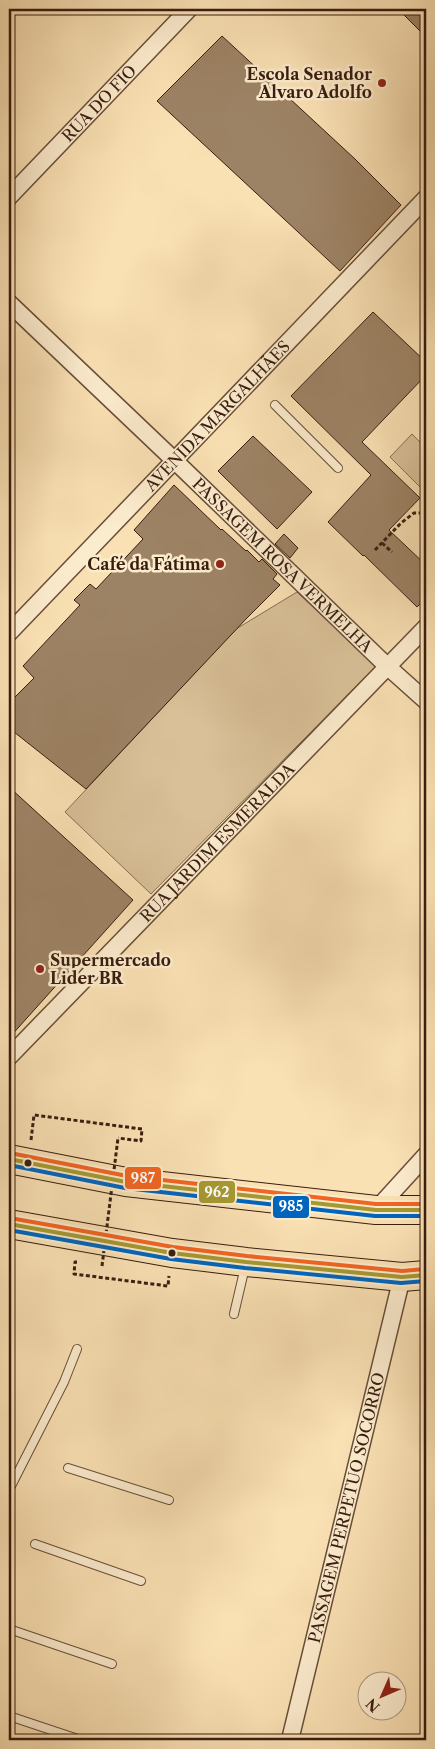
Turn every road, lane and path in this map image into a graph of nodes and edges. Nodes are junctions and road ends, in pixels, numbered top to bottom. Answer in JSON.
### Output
{"nodes":[{"id":1,"x":190,"y":9,"type":"edge"},
{"id":2,"x":9,"y":197,"type":"edge"},
{"id":3,"x":426,"y":198,"type":"edge"},
{"id":4,"x":9,"y":303,"type":"edge"},
{"id":5,"x":275,"y":405,"type":"dead end"},
{"id":6,"x":174,"y":460,"type":"junction"},
{"id":7,"x":338,"y":468,"type":"dead end"},
{"id":8,"x":426,"y":513,"type":"edge"},
{"id":9,"x":382,"y":543,"type":"junction"},
{"id":10,"x":375,"y":550,"type":"dead end"},
{"id":11,"x":392,"y":552,"type":"dead end"},
{"id":12,"x":426,"y":628,"type":"edge"},
{"id":13,"x":9,"y":633,"type":"edge"},
{"id":14,"x":388,"y":667,"type":"junction"},
{"id":15,"x":426,"y":700,"type":"edge"},
{"id":16,"x":9,"y":1057,"type":"edge"},
{"id":17,"x":426,"y":1155,"type":"edge"},
{"id":18,"x":18,"y":1161,"type":"edge"},
{"id":19,"x":376,"y":1210,"type":"junction"},
{"id":20,"x":426,"y":1210,"type":"edge"},
{"id":21,"x":9,"y":1224,"type":"edge"},
{"id":22,"x":172,"y":1253,"type":"junction"},
{"id":23,"x":75,"y":1262,"type":"dead end"},
{"id":24,"x":246,"y":1262,"type":"junction"},
{"id":25,"x":102,"y":1266,"type":"dead end"},
{"id":26,"x":414,"y":1276,"type":"edge"},
{"id":27,"x":234,"y":1314,"type":"dead end"},
{"id":28,"x":76,"y":1349,"type":"dead end"},
{"id":29,"x":68,"y":1468,"type":"dead end"},
{"id":30,"x":9,"y":1490,"type":"edge"},
{"id":31,"x":169,"y":1500,"type":"dead end"},
{"id":32,"x":35,"y":1544,"type":"dead end"},
{"id":33,"x":141,"y":1581,"type":"dead end"},
{"id":34,"x":9,"y":1629,"type":"edge"},
{"id":35,"x":112,"y":1664,"type":"dead end"},
{"id":36,"x":9,"y":1716,"type":"edge"},
{"id":37,"x":81,"y":1740,"type":"edge"},
{"id":38,"x":290,"y":1740,"type":"edge"}],
"edges":[{"from":1,"to":2,"type":"street","name":"RUA DO FIO"},
{"from":3,"to":6,"type":"street","name":"AVENIDA MARGALHÃES"},
{"from":4,"to":6,"type":"street","name":"PASSAGEM ROSA VERMELHA"},
{"from":5,"to":7,"type":"lane"},
{"from":6,"to":13,"type":"street","name":"AVENIDA MARGALHÃES"},
{"from":6,"to":14,"type":"street","name":"PASSAGEM ROSA VERMELHA"},
{"from":8,"to":9,"type":"path"},
{"from":9,"to":10,"type":"path"},
{"from":9,"to":11,"type":"path"},
{"from":12,"to":14,"type":"street","name":"RUA JARDIM ESMERALDA"},
{"from":14,"to":15,"type":"street","name":"PASSAGEM ROSA VERMELHA"},
{"from":14,"to":16,"type":"street","name":"RUA JARDIM ESMERALDA"},
{"from":17,"to":19,"type":"street"},
{"from":18,"to":19,"type":"highway"},
{"from":18,"to":25,"type":"path","bridge":true},
{"from":19,"to":20,"type":"highway"},
{"from":21,"to":22,"type":"highway"},
{"from":22,"to":23,"type":"path"},
{"from":22,"to":24,"type":"highway"},
{"from":24,"to":26,"type":"highway"},
{"from":24,"to":27,"type":"lane"},
{"from":26,"to":38,"type":"street","name":"PASSAGEM PERPETUO SOCORRO"},
{"from":28,"to":30,"type":"lane"},
{"from":29,"to":31,"type":"lane"},
{"from":32,"to":33,"type":"lane"},
{"from":34,"to":35,"type":"lane"},
{"from":36,"to":37,"type":"lane"}]}
